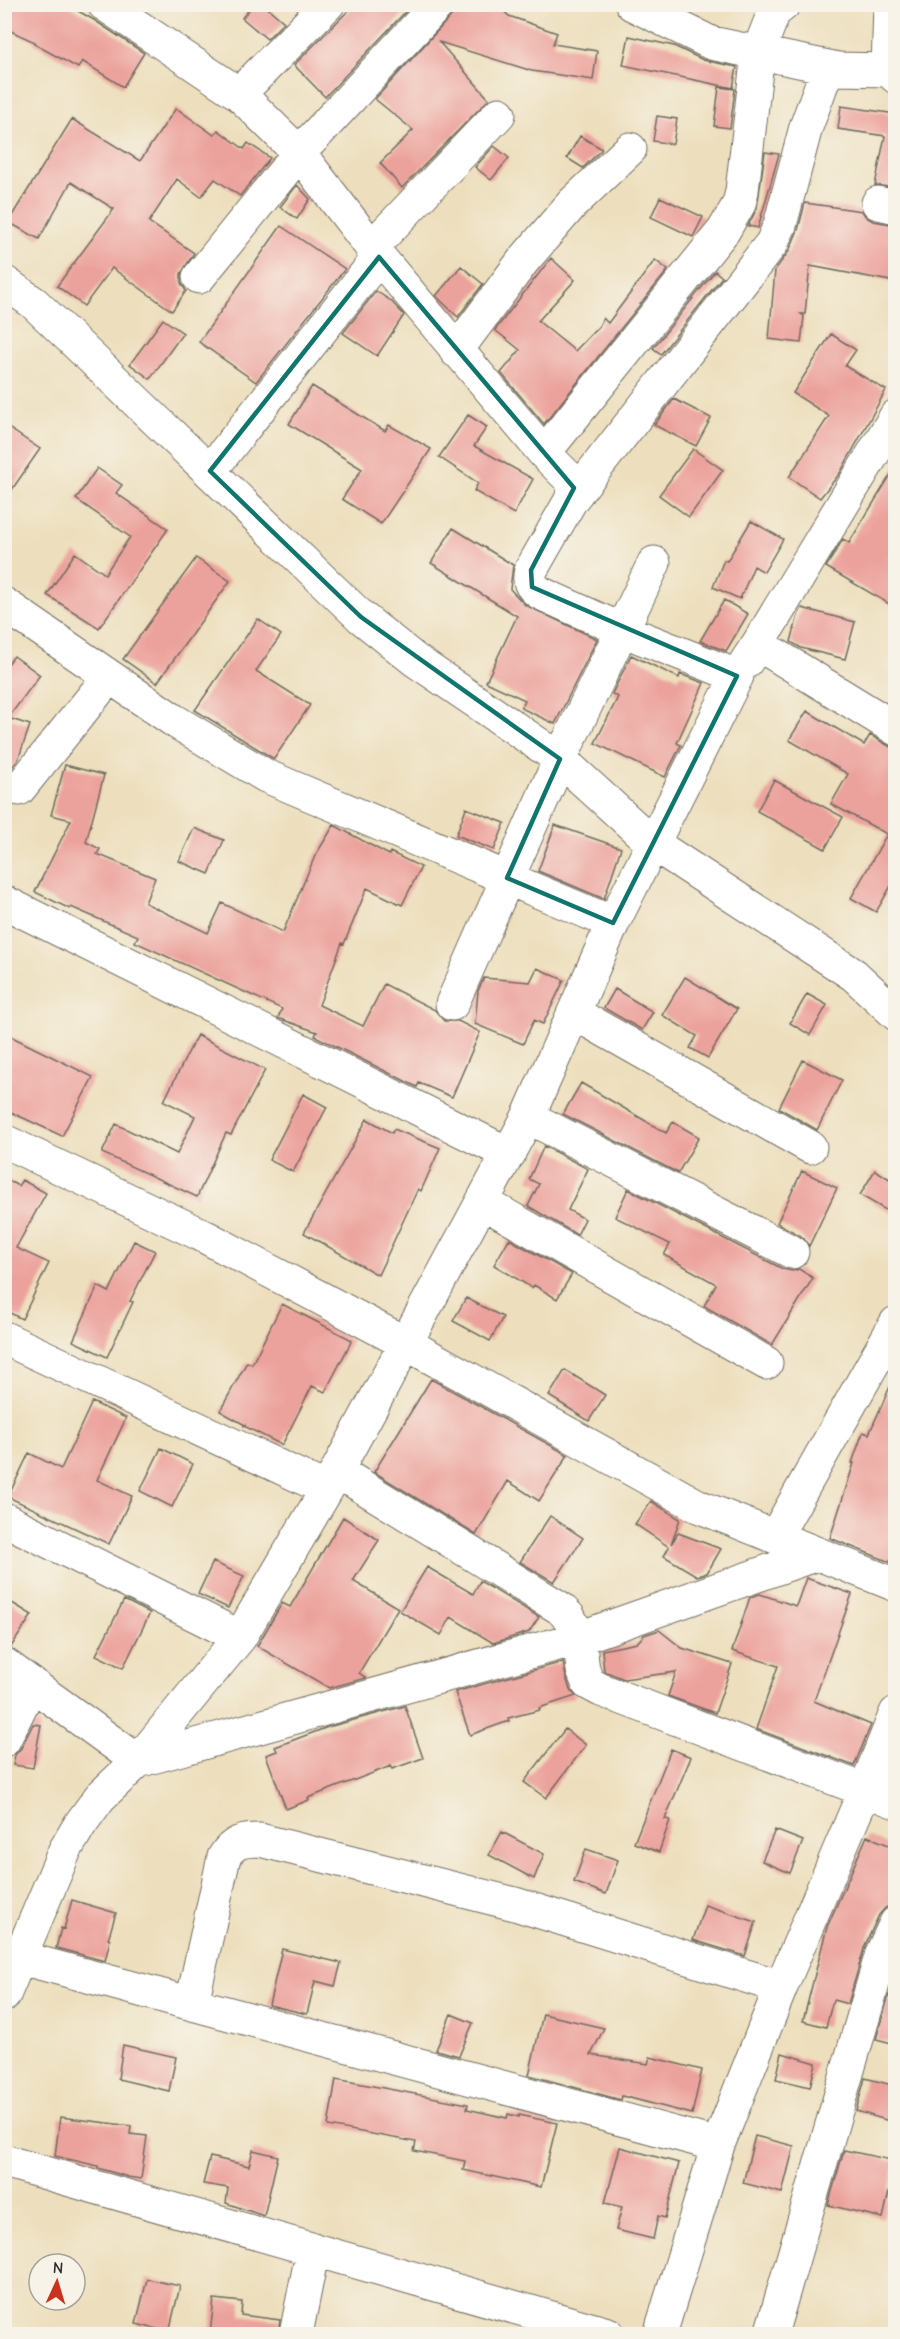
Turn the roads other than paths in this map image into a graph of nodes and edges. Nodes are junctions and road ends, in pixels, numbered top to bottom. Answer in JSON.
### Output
{"nodes":[{"id":1,"x":104,"y":4,"type":"edge"},
{"id":2,"x":328,"y":4,"type":"edge"},
{"id":3,"x":438,"y":4,"type":"edge"},
{"id":4,"x":632,"y":4,"type":"edge"},
{"id":5,"x":784,"y":4,"type":"edge"},
{"id":6,"x":890,"y":4,"type":"edge"},
{"id":7,"x":758,"y":53,"type":"junction"},
{"id":8,"x":828,"y":67,"type":"junction"},
{"id":9,"x":892,"y":74,"type":"edge"},
{"id":10,"x":238,"y":94,"type":"junction"},
{"id":11,"x":499,"y":114,"type":"dead end"},
{"id":12,"x":630,"y":149,"type":"dead end"},
{"id":13,"x":299,"y":153,"type":"junction"},
{"id":14,"x":375,"y":253,"type":"junction"},
{"id":15,"x":199,"y":278,"type":"dead end"},
{"id":16,"x":4,"y":282,"type":"edge"},
{"id":17,"x":456,"y":351,"type":"junction"},
{"id":18,"x":896,"y":416,"type":"edge"},
{"id":19,"x":544,"y":453,"type":"junction"},
{"id":20,"x":210,"y":471,"type":"junction"},
{"id":21,"x":572,"y":500,"type":"junction"},
{"id":22,"x":654,"y":563,"type":"dead end"},
{"id":23,"x":4,"y":603,"type":"edge"},
{"id":24,"x":622,"y":630,"type":"junction"},
{"id":25,"x":758,"y":644,"type":"junction"},
{"id":26,"x":737,"y":676,"type":"junction"},
{"id":27,"x":109,"y":677,"type":"junction"},
{"id":28,"x":896,"y":729,"type":"edge"},
{"id":29,"x":560,"y":759,"type":"junction"},
{"id":30,"x":19,"y":789,"type":"dead end"},
{"id":31,"x":652,"y":843,"type":"junction"},
{"id":32,"x":507,"y":878,"type":"junction"},
{"id":33,"x":4,"y":902,"type":"edge"},
{"id":34,"x":613,"y":923,"type":"junction"},
{"id":35,"x":452,"y":1004,"type":"dead end"},
{"id":36,"x":574,"y":1013,"type":"junction"},
{"id":37,"x":896,"y":1014,"type":"edge"},
{"id":38,"x":528,"y":1117,"type":"junction"},
{"id":39,"x":4,"y":1141,"type":"edge"},
{"id":40,"x":810,"y":1147,"type":"dead end"},
{"id":41,"x":509,"y":1154,"type":"junction"},
{"id":42,"x":482,"y":1202,"type":"junction"},
{"id":43,"x":792,"y":1252,"type":"dead end"},
{"id":44,"x":896,"y":1323,"type":"edge"},
{"id":45,"x":4,"y":1338,"type":"edge"},
{"id":46,"x":407,"y":1344,"type":"junction"},
{"id":47,"x":766,"y":1363,"type":"dead end"},
{"id":48,"x":332,"y":1480,"type":"junction"},
{"id":49,"x":4,"y":1519,"type":"edge"},
{"id":50,"x":775,"y":1537,"type":"junction"},
{"id":51,"x":817,"y":1554,"type":"junction"},
{"id":52,"x":896,"y":1586,"type":"edge"},
{"id":53,"x":240,"y":1637,"type":"junction"},
{"id":54,"x":579,"y":1638,"type":"junction"},
{"id":55,"x":4,"y":1664,"type":"edge"},
{"id":56,"x":32,"y":1685,"type":"junction"},
{"id":57,"x":896,"y":1713,"type":"edge"},
{"id":58,"x":4,"y":1740,"type":"edge"},
{"id":59,"x":138,"y":1761,"type":"junction"},
{"id":60,"x":866,"y":1790,"type":"junction"},
{"id":61,"x":896,"y":1802,"type":"edge"},
{"id":62,"x":896,"y":1923,"type":"edge"},
{"id":63,"x":21,"y":1958,"type":"junction"},
{"id":64,"x":781,"y":1987,"type":"junction"},
{"id":65,"x":4,"y":1995,"type":"edge"},
{"id":66,"x":192,"y":2003,"type":"junction"},
{"id":67,"x":718,"y":2145,"type":"junction"},
{"id":68,"x":4,"y":2161,"type":"edge"},
{"id":69,"x":313,"y":2249,"type":"junction"},
{"id":70,"x":296,"y":2334,"type":"edge"},
{"id":71,"x":608,"y":2334,"type":"edge"},
{"id":72,"x":660,"y":2334,"type":"edge"},
{"id":73,"x":771,"y":2334,"type":"edge"}],
"edges":[{"from":1,"to":10,"type":"street"},
{"from":2,"to":10,"type":"street"},
{"from":3,"to":13,"type":"street"},
{"from":4,"to":7,"type":"street"},
{"from":5,"to":7,"type":"street"},
{"from":6,"to":9,"type":"street"},
{"from":7,"to":8,"type":"street"},
{"from":7,"to":19,"type":"street"},
{"from":8,"to":9,"type":"street"},
{"from":8,"to":21,"type":"street"},
{"from":10,"to":13,"type":"street"},
{"from":11,"to":14,"type":"street"},
{"from":12,"to":17,"type":"street"},
{"from":13,"to":14,"type":"street"},
{"from":13,"to":15,"type":"street"},
{"from":14,"to":17,"type":"street"},
{"from":14,"to":20,"type":"street"},
{"from":16,"to":20,"type":"street"},
{"from":17,"to":19,"type":"street"},
{"from":18,"to":25,"type":"street"},
{"from":19,"to":21,"type":"street"},
{"from":20,"to":29,"type":"street"},
{"from":21,"to":24,"type":"street"},
{"from":22,"to":24,"type":"street"},
{"from":23,"to":27,"type":"street"},
{"from":24,"to":26,"type":"street"},
{"from":24,"to":29,"type":"street"},
{"from":25,"to":26,"type":"street"},
{"from":25,"to":28,"type":"street"},
{"from":26,"to":31,"type":"street"},
{"from":27,"to":30,"type":"street"},
{"from":27,"to":32,"type":"street"},
{"from":29,"to":31,"type":"street"},
{"from":29,"to":32,"type":"street"},
{"from":31,"to":34,"type":"street"},
{"from":31,"to":37,"type":"street"},
{"from":32,"to":34,"type":"street"},
{"from":32,"to":35,"type":"street"},
{"from":33,"to":41,"type":"street"},
{"from":34,"to":36,"type":"street"},
{"from":36,"to":38,"type":"street"},
{"from":36,"to":40,"type":"street"},
{"from":38,"to":41,"type":"street"},
{"from":38,"to":43,"type":"street"},
{"from":39,"to":46,"type":"street"},
{"from":41,"to":42,"type":"street"},
{"from":42,"to":46,"type":"street"},
{"from":42,"to":47,"type":"street"},
{"from":44,"to":50,"type":"street"},
{"from":45,"to":48,"type":"street"},
{"from":46,"to":48,"type":"street"},
{"from":46,"to":50,"type":"street"},
{"from":48,"to":53,"type":"street"},
{"from":48,"to":54,"type":"street"},
{"from":49,"to":53,"type":"street"},
{"from":50,"to":51,"type":"street"},
{"from":51,"to":52,"type":"street"},
{"from":51,"to":54,"type":"street"},
{"from":53,"to":59,"type":"street"},
{"from":54,"to":59,"type":"street"},
{"from":54,"to":60,"type":"street"},
{"from":55,"to":56,"type":"street"},
{"from":56,"to":58,"type":"street"},
{"from":56,"to":59,"type":"street"},
{"from":57,"to":60,"type":"street"},
{"from":59,"to":63,"type":"street"},
{"from":60,"to":61,"type":"street"},
{"from":60,"to":64,"type":"street"},
{"from":62,"to":73,"type":"street"},
{"from":63,"to":65,"type":"street"},
{"from":63,"to":66,"type":"street"},
{"from":64,"to":66,"type":"street"},
{"from":64,"to":67,"type":"street"},
{"from":66,"to":67,"type":"street"},
{"from":67,"to":72,"type":"street"},
{"from":68,"to":69,"type":"street"},
{"from":69,"to":70,"type":"street"},
{"from":69,"to":71,"type":"street"}]}
